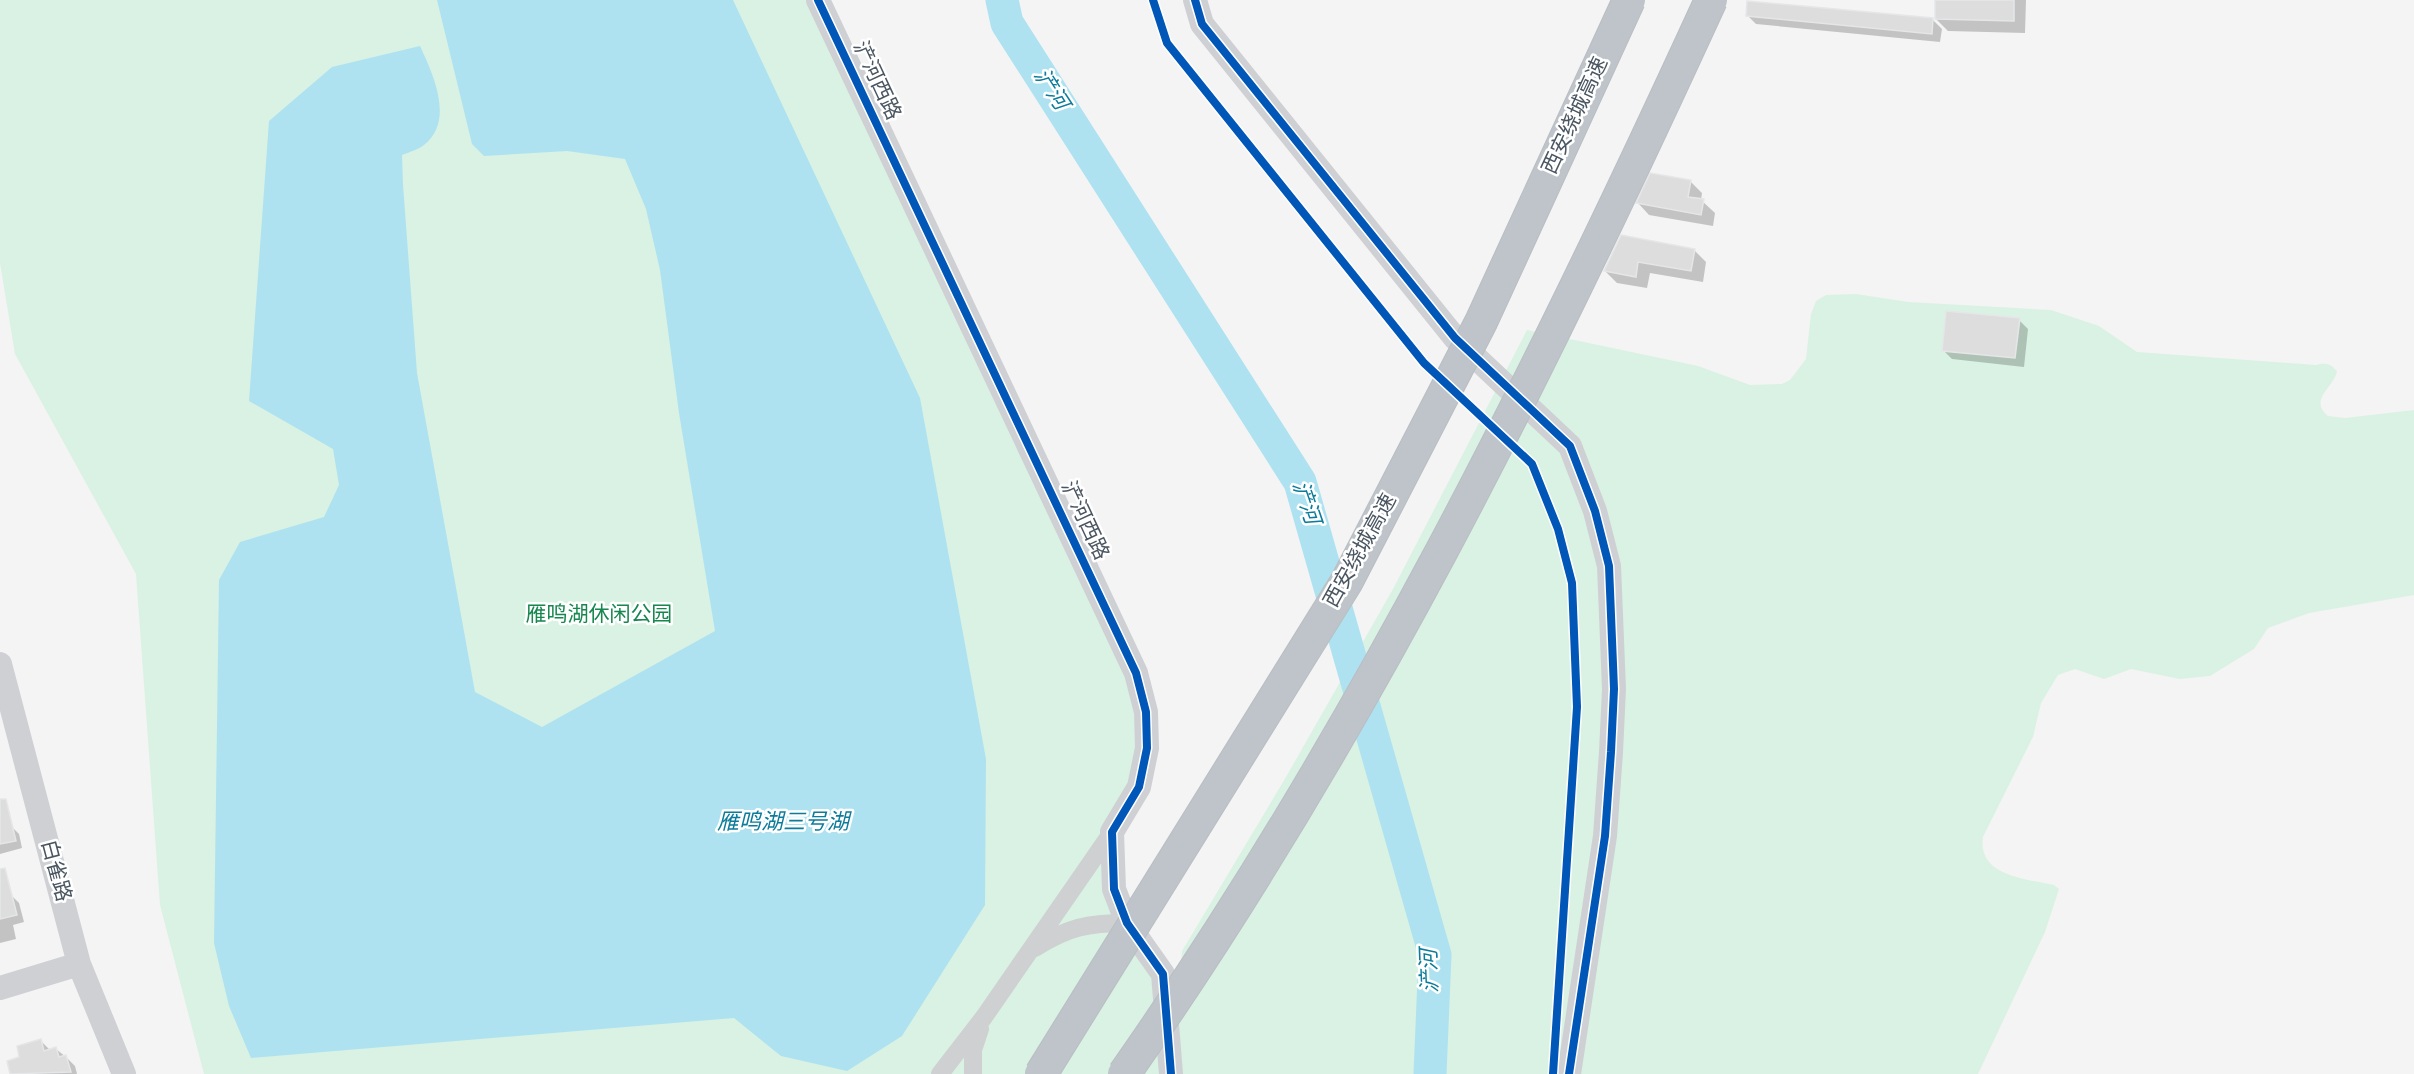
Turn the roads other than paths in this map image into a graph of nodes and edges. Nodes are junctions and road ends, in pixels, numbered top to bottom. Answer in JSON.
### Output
{"nodes":[{"id":1,"x":818,"y":0,"type":"edge"},
{"id":2,"x":1194,"y":0,"type":"edge"},
{"id":3,"x":1629,"y":0,"type":"edge"},
{"id":4,"x":1711,"y":0,"type":"edge"},
{"id":5,"x":0,"y":664,"type":"edge"},
{"id":6,"x":1112,"y":832,"type":"junction"},
{"id":7,"x":1127,"y":923,"type":"junction"},
{"id":8,"x":1029,"y":951,"type":"junction"},
{"id":9,"x":79,"y":964,"type":"junction"},
{"id":10,"x":0,"y":988,"type":"edge"},
{"id":11,"x":984,"y":1017,"type":"junction"},
{"id":12,"x":1171,"y":1044,"type":"junction"},
{"id":13,"x":124,"y":1074,"type":"edge"},
{"id":14,"x":940,"y":1074,"type":"edge"},
{"id":15,"x":973,"y":1074,"type":"edge"},
{"id":16,"x":1041,"y":1074,"type":"edge"},
{"id":17,"x":1124,"y":1074,"type":"edge"},
{"id":18,"x":1161,"y":1074,"type":"edge"},
{"id":19,"x":1171,"y":1074,"type":"edge"},
{"id":20,"x":1569,"y":1074,"type":"edge"}],
"edges":[{"from":1,"to":6,"type":"street","name":"浐河西路"},
{"from":2,"to":20,"type":"street"},
{"from":3,"to":16,"type":"highway","name":"西安绕城高速","bridge":true},
{"from":4,"to":17,"type":"highway","bridge":true},
{"from":5,"to":9,"type":"street","name":"白雀路"},
{"from":6,"to":7,"type":"street"},
{"from":6,"to":8,"type":"street"},
{"from":7,"to":8,"type":"street"},
{"from":7,"to":12,"type":"street"},
{"from":8,"to":11,"type":"street"},
{"from":9,"to":10,"type":"street"},
{"from":9,"to":13,"type":"street","name":"白雀路"},
{"from":11,"to":14,"type":"street"},
{"from":11,"to":15,"type":"street"},
{"from":12,"to":18,"type":"street"},
{"from":12,"to":19,"type":"street"}]}
